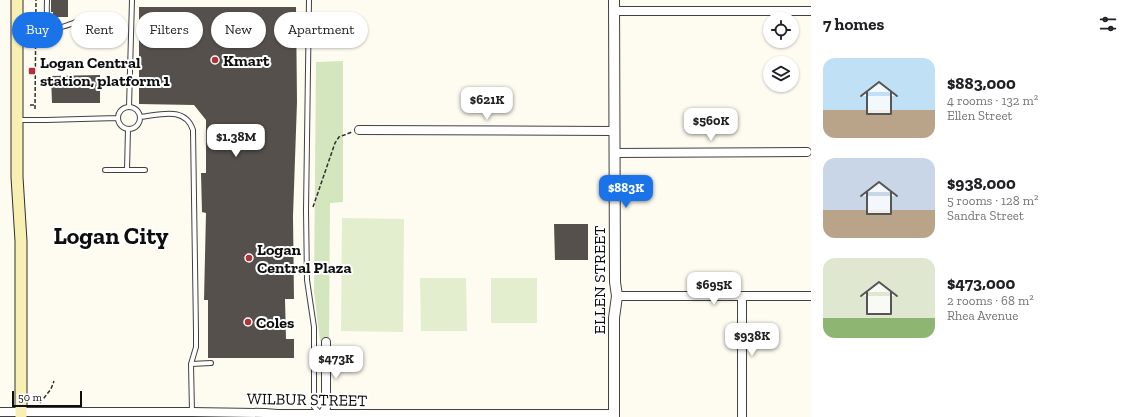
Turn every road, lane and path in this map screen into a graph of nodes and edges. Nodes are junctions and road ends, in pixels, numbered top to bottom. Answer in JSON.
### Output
{"nodes":[{"id":1,"x":17,"y":0,"type":"edge"},
{"id":2,"x":36,"y":0,"type":"edge"},
{"id":3,"x":47,"y":0,"type":"edge"},
{"id":4,"x":132,"y":0,"type":"edge"},
{"id":5,"x":309,"y":0,"type":"edge"},
{"id":6,"x":614,"y":0,"type":"edge"},
{"id":7,"x":811,"y":11,"type":"edge"},
{"id":8,"x":614,"y":12,"type":"junction"},
{"id":9,"x":71,"y":24,"type":"edge"},
{"id":10,"x":30,"y":105,"type":"dead end"},
{"id":11,"x":35,"y":105,"type":"junction"},
{"id":12,"x":129,"y":107,"type":"junction"},
{"id":13,"x":35,"y":109,"type":"dead end"},
{"id":14,"x":140,"y":117,"type":"junction"},
{"id":15,"x":118,"y":118,"type":"junction"},
{"id":16,"x":17,"y":120,"type":"junction"},
{"id":17,"x":128,"y":129,"type":"junction"},
{"id":18,"x":359,"y":130,"type":"joint"},
{"id":19,"x":614,"y":131,"type":"junction"},
{"id":20,"x":807,"y":152,"type":"dead end"},
{"id":21,"x":614,"y":153,"type":"junction"},
{"id":22,"x":105,"y":170,"type":"dead end"},
{"id":23,"x":127,"y":170,"type":"junction"},
{"id":24,"x":145,"y":170,"type":"dead end"},
{"id":25,"x":306,"y":210,"type":"junction"},
{"id":26,"x":617,"y":296,"type":"junction"},
{"id":27,"x":742,"y":296,"type":"junction"},
{"id":28,"x":811,"y":296,"type":"edge"},
{"id":29,"x":326,"y":342,"type":"dead end"},
{"id":30,"x":211,"y":363,"type":"dead end"},
{"id":31,"x":191,"y":364,"type":"junction"},
{"id":32,"x":54,"y":382,"type":"dead end"},
{"id":33,"x":40,"y":404,"type":"dead end"},
{"id":34,"x":0,"y":412,"type":"edge"},
{"id":35,"x":192,"y":412,"type":"junction"},
{"id":36,"x":21,"y":414,"type":"edge"},
{"id":37,"x":65,"y":414,"type":"edge"},
{"id":38,"x":139,"y":414,"type":"edge"},
{"id":39,"x":265,"y":415,"type":"edge"},
{"id":40,"x":614,"y":415,"type":"edge"},
{"id":41,"x":322,"y":416,"type":"edge"},
{"id":42,"x":742,"y":417,"type":"edge"}],
"edges":[{"from":1,"to":16,"type":"main road"},
{"from":2,"to":11,"type":"path"},
{"from":3,"to":9,"type":"lane"},
{"from":4,"to":12,"type":"lane"},
{"from":5,"to":25,"type":"lane"},
{"from":6,"to":8,"type":"street","name":"ELLEN STREET"},
{"from":7,"to":8,"type":"street"},
{"from":8,"to":19,"type":"street","name":"ELLEN STREET"},
{"from":10,"to":11,"type":"path"},
{"from":11,"to":13,"type":"path"},
{"from":12,"to":14,"type":"lane"},
{"from":12,"to":15,"type":"lane"},
{"from":14,"to":17,"type":"lane"},
{"from":14,"to":31,"type":"lane"},
{"from":15,"to":16,"type":"lane"},
{"from":15,"to":17,"type":"lane"},
{"from":16,"to":36,"type":"main road"},
{"from":17,"to":23,"type":"lane"},
{"from":18,"to":19,"type":"street"},
{"from":18,"to":25,"type":"path"},
{"from":19,"to":21,"type":"street","name":"ELLEN STREET"},
{"from":20,"to":21,"type":"street"},
{"from":21,"to":26,"type":"street","name":"ELLEN STREET"},
{"from":22,"to":23,"type":"lane"},
{"from":23,"to":24,"type":"lane"},
{"from":25,"to":41,"type":"lane"},
{"from":26,"to":27,"type":"street"},
{"from":26,"to":40,"type":"street","name":"ELLEN STREET"},
{"from":27,"to":28,"type":"street"},
{"from":27,"to":42,"type":"street"},
{"from":29,"to":41,"type":"street"},
{"from":30,"to":31,"type":"lane"},
{"from":31,"to":35,"type":"lane"},
{"from":32,"to":33,"type":"path"},
{"from":34,"to":36,"type":"street","name":"WILBUR STREET"},
{"from":35,"to":38,"type":"street","name":"WILBUR STREET"},
{"from":35,"to":39,"type":"street","name":"WILBUR STREET"},
{"from":36,"to":37,"type":"street","name":"WILBUR STREET"},
{"from":37,"to":38,"type":"street","name":"WILBUR STREET"},
{"from":39,"to":41,"type":"street","name":"WILBUR STREET"},
{"from":40,"to":41,"type":"street","name":"WILBUR STREET"}]}
